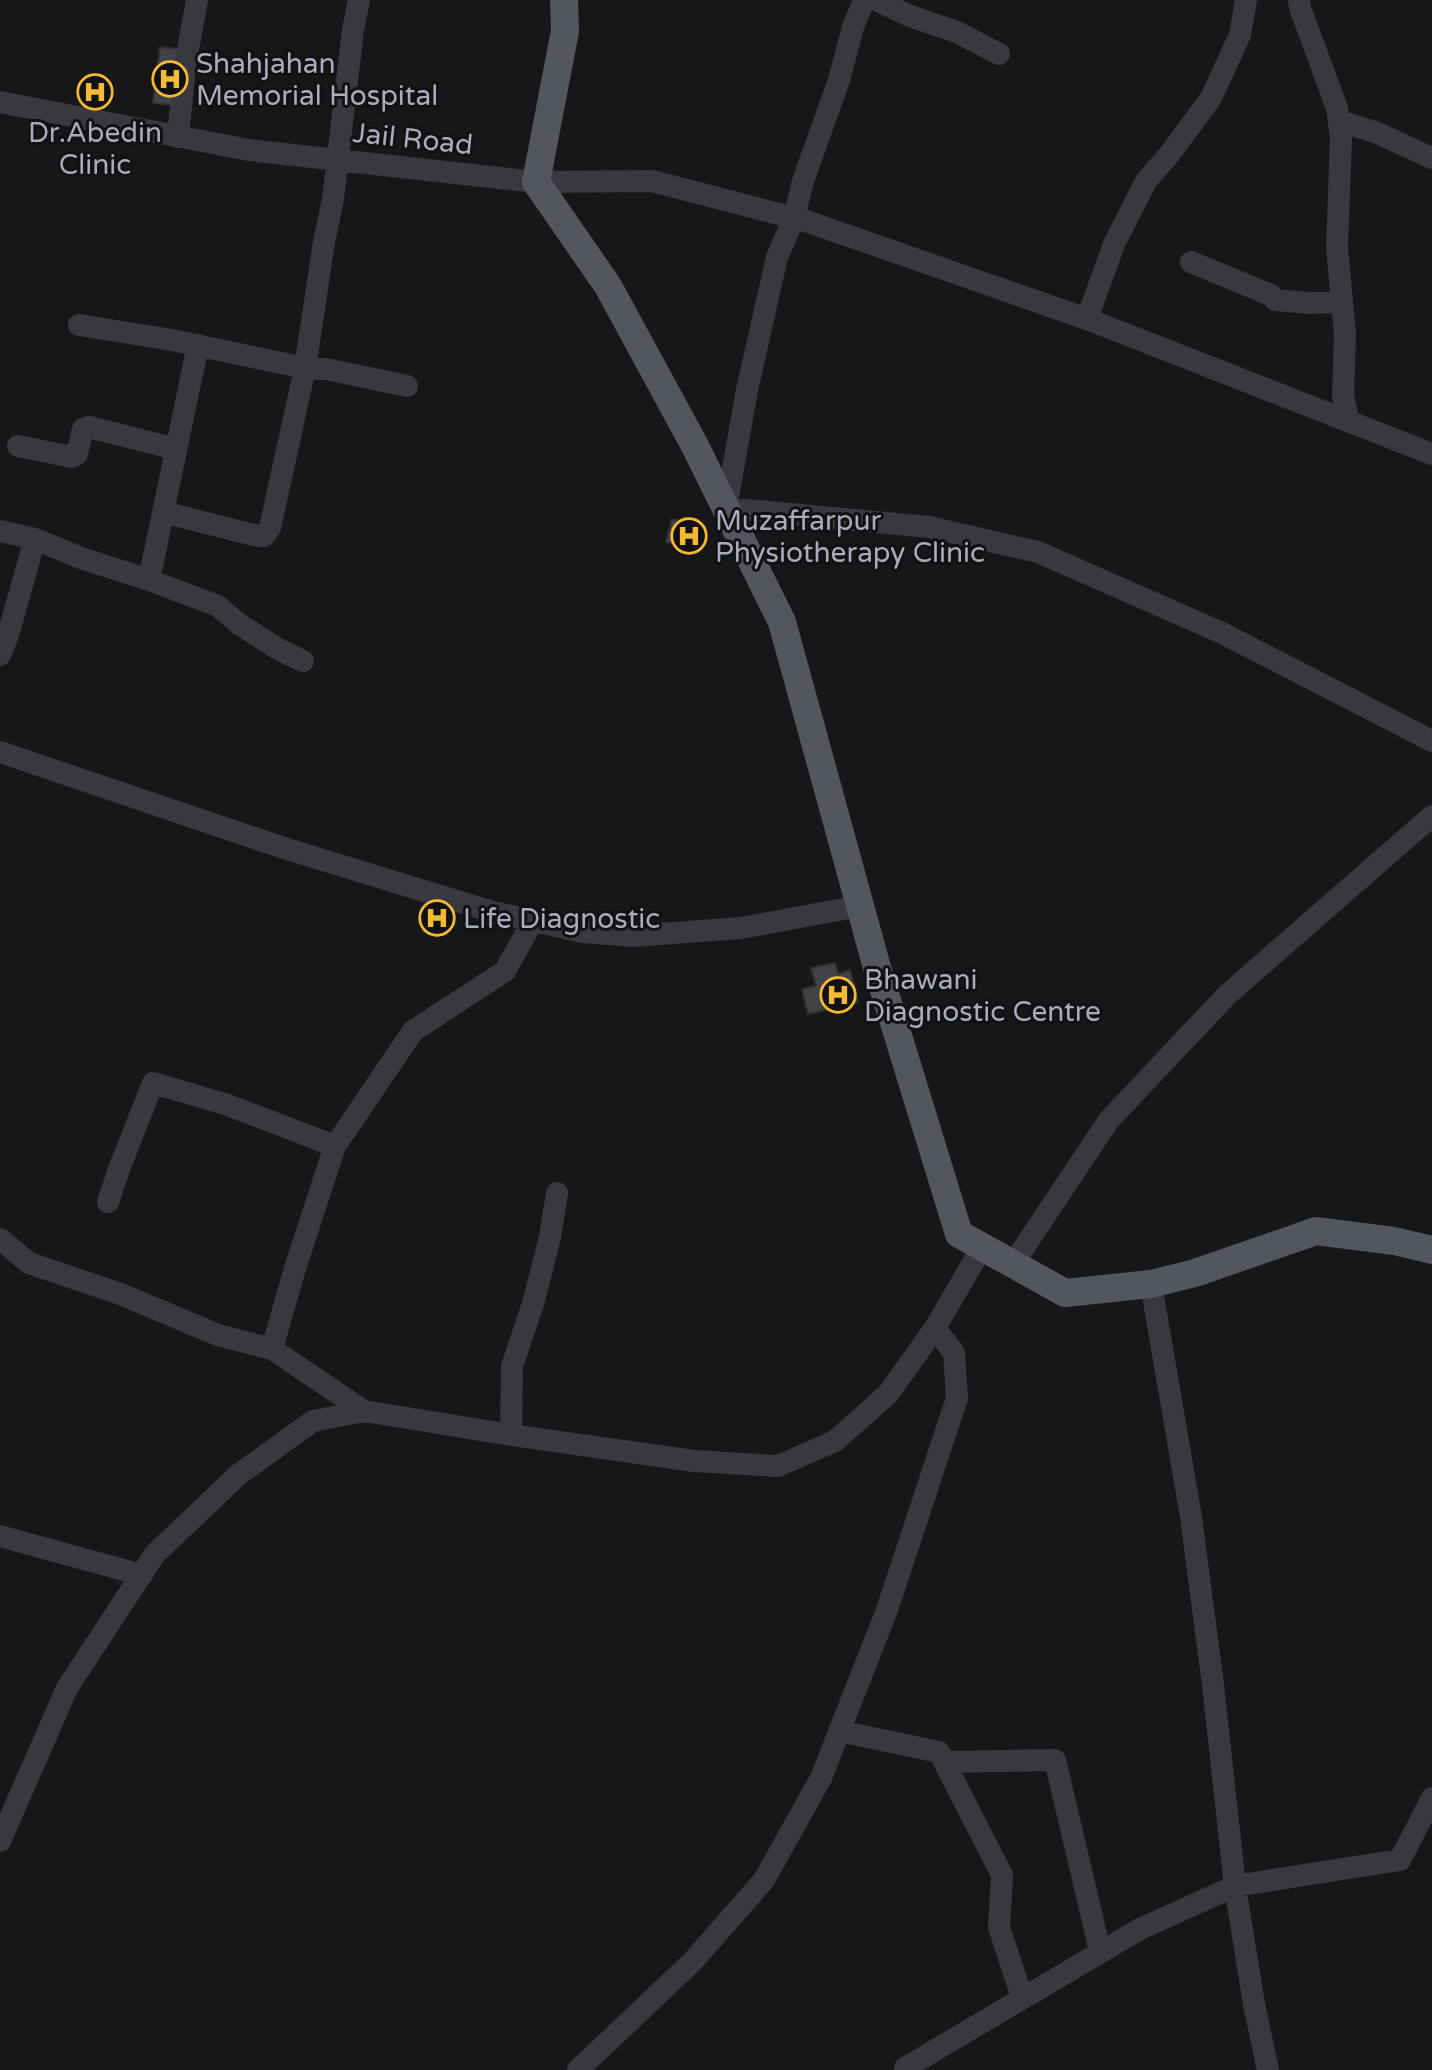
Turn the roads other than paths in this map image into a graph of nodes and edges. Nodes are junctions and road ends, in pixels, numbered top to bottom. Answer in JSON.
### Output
{"nodes":[{"id":1,"x":197,"y":0,"type":"edge"},
{"id":2,"x":359,"y":0,"type":"edge"},
{"id":3,"x":564,"y":0,"type":"edge"},
{"id":4,"x":864,"y":0,"type":"edge"},
{"id":5,"x":876,"y":0,"type":"edge"},
{"id":6,"x":1246,"y":0,"type":"edge"},
{"id":7,"x":1299,"y":0,"type":"edge"},
{"id":8,"x":999,"y":54,"type":"dead end"},
{"id":9,"x":0,"y":102,"type":"edge"},
{"id":10,"x":1339,"y":121,"type":"junction"},
{"id":11,"x":178,"y":137,"type":"junction"},
{"id":12,"x":1432,"y":158,"type":"edge"},
{"id":13,"x":338,"y":160,"type":"junction"},
{"id":14,"x":536,"y":182,"type":"junction"},
{"id":15,"x":794,"y":218,"type":"junction"},
{"id":16,"x":1191,"y":262,"type":"dead end"},
{"id":17,"x":1342,"y":302,"type":"junction"},
{"id":18,"x":1087,"y":319,"type":"junction"},
{"id":19,"x":79,"y":325,"type":"dead end"},
{"id":20,"x":198,"y":345,"type":"junction"},
{"id":21,"x":305,"y":368,"type":"junction"},
{"id":22,"x":407,"y":386,"type":"dead end"},
{"id":23,"x":1349,"y":422,"type":"junction"},
{"id":24,"x":18,"y":446,"type":"dead end"},
{"id":25,"x":176,"y":449,"type":"junction"},
{"id":26,"x":1432,"y":454,"type":"edge"},
{"id":27,"x":726,"y":508,"type":"junction"},
{"id":28,"x":163,"y":512,"type":"junction"},
{"id":29,"x":0,"y":531,"type":"edge"},
{"id":30,"x":35,"y":539,"type":"junction"},
{"id":31,"x":149,"y":580,"type":"junction"},
{"id":32,"x":0,"y":655,"type":"edge"},
{"id":33,"x":303,"y":661,"type":"dead end"},
{"id":34,"x":1432,"y":741,"type":"edge"},
{"id":35,"x":0,"y":752,"type":"edge"},
{"id":36,"x":1432,"y":816,"type":"edge"},
{"id":37,"x":860,"y":906,"type":"junction"},
{"id":38,"x":533,"y":921,"type":"junction"},
{"id":39,"x":335,"y":1146,"type":"junction"},
{"id":40,"x":557,"y":1193,"type":"dead end"},
{"id":41,"x":108,"y":1202,"type":"dead end"},
{"id":42,"x":0,"y":1239,"type":"edge"},
{"id":43,"x":982,"y":1247,"type":"junction"},
{"id":44,"x":1432,"y":1250,"type":"edge"},
{"id":45,"x":1013,"y":1264,"type":"junction"},
{"id":46,"x":1151,"y":1284,"type":"junction"},
{"id":47,"x":935,"y":1328,"type":"junction"},
{"id":48,"x":272,"y":1349,"type":"junction"},
{"id":49,"x":364,"y":1411,"type":"junction"},
{"id":50,"x":511,"y":1435,"type":"junction"},
{"id":51,"x":0,"y":1536,"type":"edge"},
{"id":52,"x":142,"y":1575,"type":"junction"},
{"id":53,"x":839,"y":1731,"type":"junction"},
{"id":54,"x":944,"y":1762,"type":"junction"},
{"id":55,"x":1432,"y":1798,"type":"edge"},
{"id":56,"x":0,"y":1841,"type":"edge"},
{"id":57,"x":1235,"y":1886,"type":"junction"},
{"id":58,"x":1100,"y":1951,"type":"junction"},
{"id":59,"x":1022,"y":1997,"type":"junction"},
{"id":60,"x":905,"y":2068,"type":"dead end"},
{"id":61,"x":578,"y":2070,"type":"edge"},
{"id":62,"x":1268,"y":2070,"type":"edge"}],
"edges":[{"from":1,"to":11,"type":"street"},
{"from":2,"to":13,"type":"street"},
{"from":3,"to":14,"type":"main road"},
{"from":4,"to":15,"type":"street"},
{"from":5,"to":8,"type":"street"},
{"from":6,"to":18,"type":"street"},
{"from":7,"to":10,"type":"street"},
{"from":9,"to":11,"type":"street","name":"Jail Road"},
{"from":10,"to":12,"type":"street"},
{"from":10,"to":17,"type":"street"},
{"from":11,"to":13,"type":"street","name":"Jail Road"},
{"from":13,"to":14,"type":"street","name":"Jail Road"},
{"from":13,"to":21,"type":"street"},
{"from":14,"to":15,"type":"street","name":"Jail Road"},
{"from":14,"to":27,"type":"main road"},
{"from":15,"to":18,"type":"street","name":"Jail Road"},
{"from":15,"to":27,"type":"street"},
{"from":16,"to":17,"type":"street"},
{"from":17,"to":23,"type":"street"},
{"from":18,"to":23,"type":"street","name":"Jail Road"},
{"from":19,"to":20,"type":"street"},
{"from":20,"to":21,"type":"street"},
{"from":20,"to":25,"type":"street"},
{"from":21,"to":22,"type":"street"},
{"from":21,"to":28,"type":"street"},
{"from":23,"to":26,"type":"street","name":"Jail Road"},
{"from":24,"to":25,"type":"street"},
{"from":25,"to":28,"type":"street"},
{"from":27,"to":34,"type":"street"},
{"from":27,"to":37,"type":"main road"},
{"from":28,"to":31,"type":"street"},
{"from":29,"to":30,"type":"street"},
{"from":30,"to":31,"type":"street"},
{"from":30,"to":32,"type":"street"},
{"from":31,"to":33,"type":"street"},
{"from":35,"to":38,"type":"street"},
{"from":36,"to":45,"type":"street"},
{"from":37,"to":38,"type":"street"},
{"from":37,"to":43,"type":"main road"},
{"from":38,"to":39,"type":"street"},
{"from":39,"to":41,"type":"street"},
{"from":39,"to":48,"type":"street"},
{"from":40,"to":50,"type":"street"},
{"from":42,"to":48,"type":"street"},
{"from":43,"to":45,"type":"main road"},
{"from":43,"to":47,"type":"street"},
{"from":44,"to":46,"type":"main road"},
{"from":45,"to":46,"type":"main road"},
{"from":46,"to":57,"type":"street"},
{"from":47,"to":50,"type":"street"},
{"from":47,"to":53,"type":"street"},
{"from":48,"to":49,"type":"street"},
{"from":49,"to":50,"type":"street"},
{"from":49,"to":52,"type":"street"},
{"from":51,"to":52,"type":"street"},
{"from":52,"to":56,"type":"street"},
{"from":53,"to":54,"type":"street"},
{"from":53,"to":61,"type":"street"},
{"from":54,"to":58,"type":"street"},
{"from":54,"to":59,"type":"street"},
{"from":55,"to":57,"type":"street"},
{"from":57,"to":58,"type":"street"},
{"from":57,"to":62,"type":"street"},
{"from":58,"to":59,"type":"street"},
{"from":59,"to":60,"type":"street"}]}
